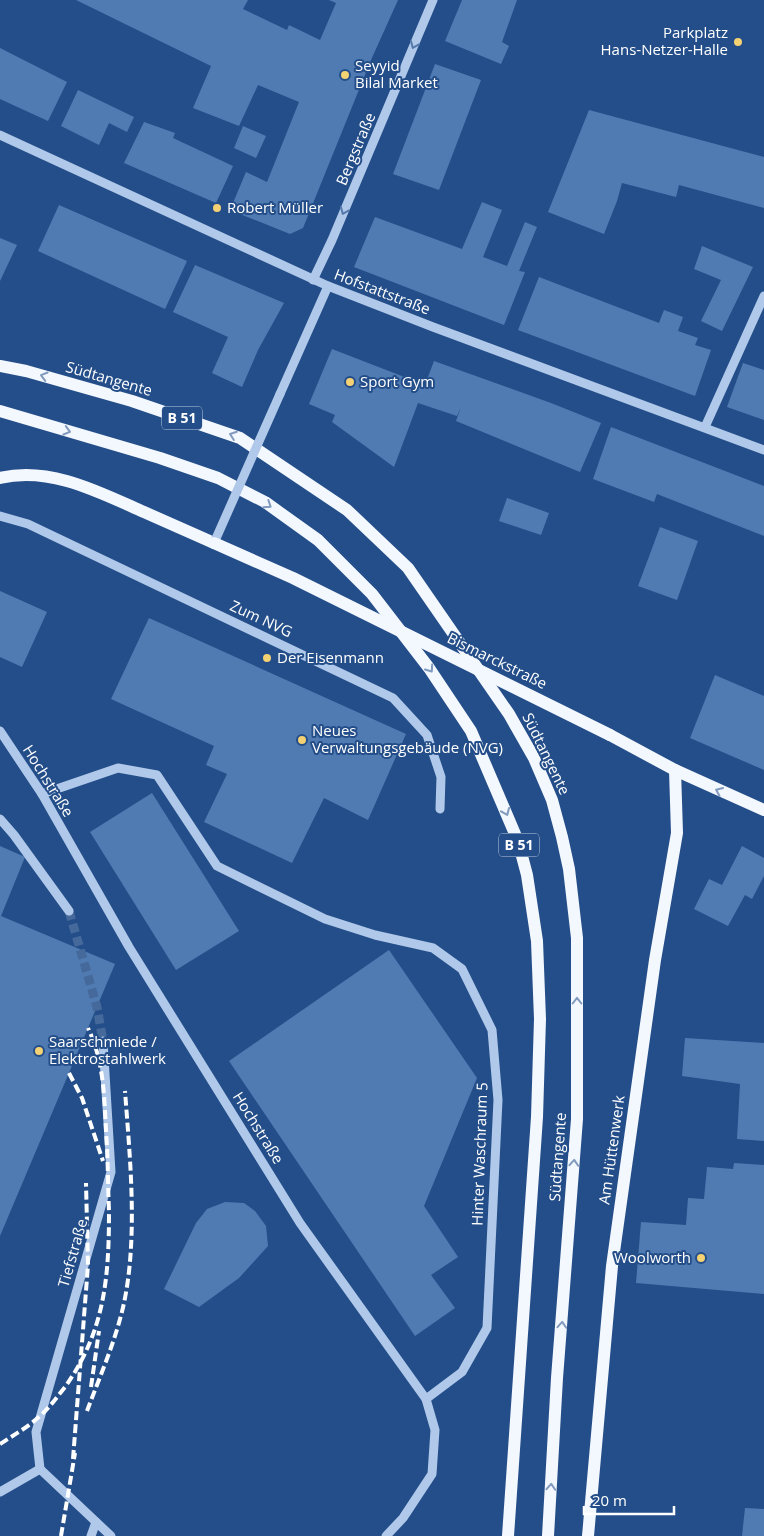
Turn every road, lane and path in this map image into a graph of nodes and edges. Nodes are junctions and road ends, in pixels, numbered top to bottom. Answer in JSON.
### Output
{"nodes":[{"id":1,"x":433,"y":0,"type":"edge"},
{"id":2,"x":0,"y":136,"type":"edge"},
{"id":3,"x":313,"y":280,"type":"junction"},
{"id":4,"x":328,"y":286,"type":"junction"},
{"id":5,"x":764,"y":296,"type":"edge"},
{"id":6,"x":0,"y":366,"type":"edge"},
{"id":7,"x":0,"y":413,"type":"edge"},
{"id":8,"x":705,"y":427,"type":"junction"},
{"id":9,"x":764,"y":450,"type":"edge"},
{"id":10,"x":0,"y":478,"type":"edge"},
{"id":11,"x":0,"y":516,"type":"edge"},
{"id":12,"x":214,"y":543,"type":"junction"},
{"id":13,"x":0,"y":731,"type":"edge"},
{"id":14,"x":675,"y":770,"type":"junction"},
{"id":15,"x":42,"y":794,"type":"junction"},
{"id":16,"x":440,"y":809,"type":"dead end"},
{"id":17,"x":764,"y":810,"type":"edge"},
{"id":18,"x":0,"y":819,"type":"edge"},
{"id":19,"x":69,"y":911,"type":"tunnel mouth"},
{"id":20,"x":103,"y":1041,"type":"tunnel mouth"},
{"id":21,"x":426,"y":1399,"type":"junction"},
{"id":22,"x":40,"y":1470,"type":"junction"},
{"id":23,"x":0,"y":1492,"type":"edge"},
{"id":24,"x":96,"y":1522,"type":"junction"},
{"id":25,"x":91,"y":1536,"type":"edge"},
{"id":26,"x":111,"y":1536,"type":"edge"},
{"id":27,"x":386,"y":1536,"type":"edge"},
{"id":28,"x":508,"y":1536,"type":"edge"},
{"id":29,"x":548,"y":1536,"type":"edge"},
{"id":30,"x":588,"y":1536,"type":"edge"}],
"edges":[{"from":1,"to":3,"type":"street","name":"Bergstraße","one_way":true},
{"from":2,"to":3,"type":"street","name":"Hofstattstraße"},
{"from":3,"to":4,"type":"street","name":"Hofstattstraße"},
{"from":4,"to":8,"type":"street","name":"Hofstattstraße"},
{"from":4,"to":12,"type":"street","bridge":true},
{"from":5,"to":8,"type":"street"},
{"from":29,"to":6,"type":"main road","name":"Südtangente","number":"B 51","one_way":true},
{"from":7,"to":28,"type":"main road","name":"Südtangente","number":"B 51","one_way":true},
{"from":8,"to":9,"type":"street","name":"Hofstattstraße"},
{"from":10,"to":12,"type":"main road","name":"Bismarckstraße"},
{"from":11,"to":16,"type":"street","name":"Zum NVG"},
{"from":12,"to":14,"type":"main road","name":"Bismarckstraße","bridge":true},
{"from":13,"to":15,"type":"street","name":"Hochstraße"},
{"from":17,"to":14,"type":"main road","name":"Bismarckstraße","one_way":true},
{"from":14,"to":30,"type":"main road","name":"Am Hüttenwerk"},
{"from":15,"to":21,"type":"street","name":"Hochstraße"},
{"from":15,"to":21,"type":"street","name":"Hinter Waschraum 5"},
{"from":18,"to":19,"type":"street"},
{"from":20,"to":22,"type":"street","name":"Tiefstraße"},
{"from":21,"to":27,"type":"street","name":"Hochstraße"},
{"from":22,"to":23,"type":"street"},
{"from":22,"to":24,"type":"street"},
{"from":24,"to":25,"type":"street"},
{"from":24,"to":26,"type":"street"}]}
